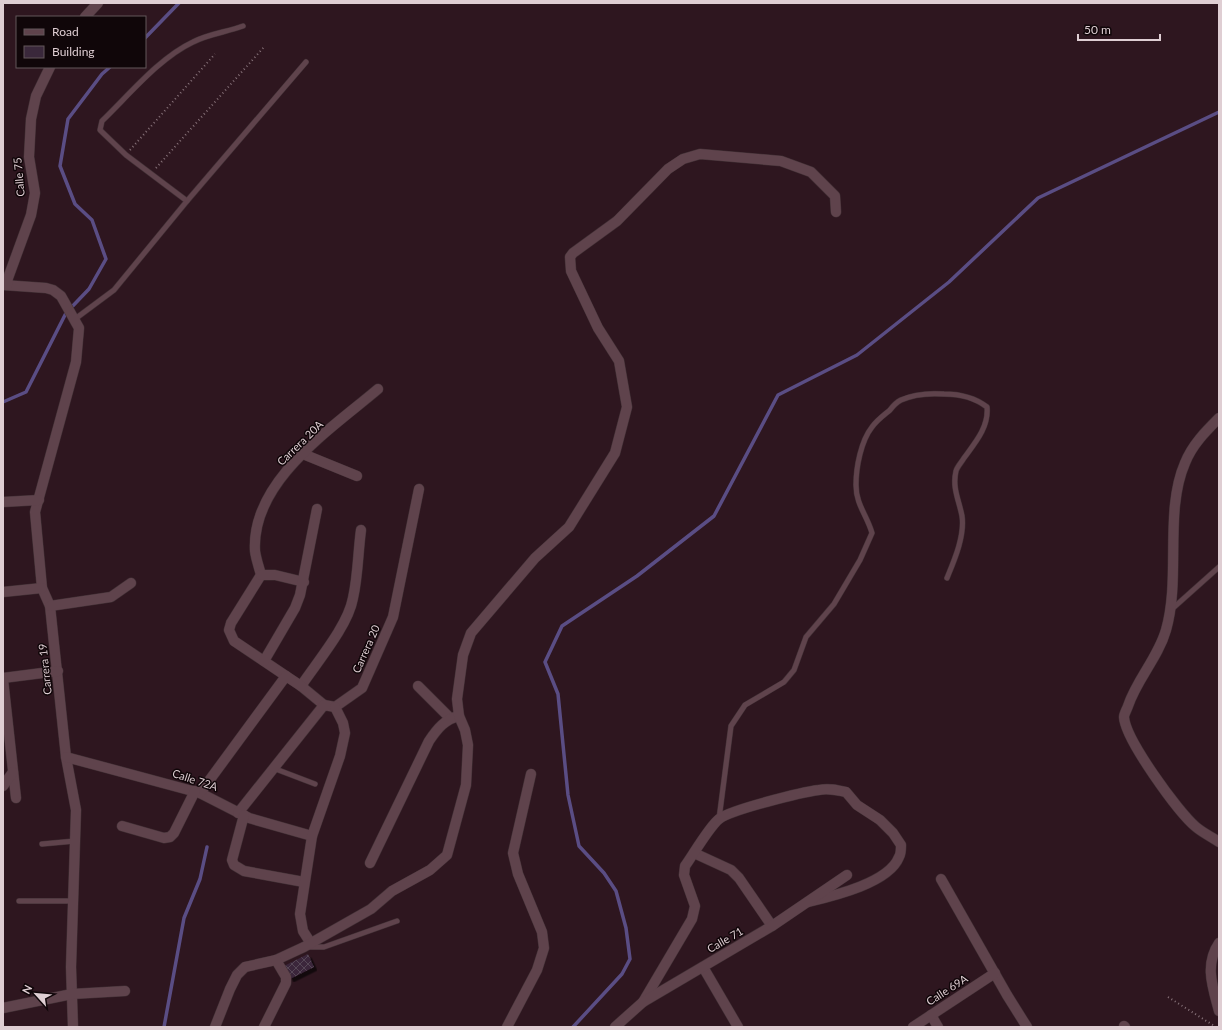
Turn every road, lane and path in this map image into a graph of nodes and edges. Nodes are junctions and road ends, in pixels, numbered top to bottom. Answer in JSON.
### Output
{"nodes":[{"id":1,"x":98,"y":3,"type":"edge"},
{"id":2,"x":86,"y":16,"type":"edge"},
{"id":3,"x":243,"y":26,"type":"dead end"},
{"id":4,"x":264,"y":47,"type":"dead end"},
{"id":5,"x":215,"y":54,"type":"dead end"},
{"id":6,"x":306,"y":62,"type":"dead end"},
{"id":7,"x":50,"y":68,"type":"edge"},
{"id":8,"x":126,"y":155,"type":"junction"},
{"id":9,"x":151,"y":174,"type":"junction"},
{"id":10,"x":187,"y":201,"type":"junction"},
{"id":11,"x":836,"y":212,"type":"dead end"},
{"id":12,"x":5,"y":285,"type":"edge"},
{"id":13,"x":74,"y":318,"type":"junction"},
{"id":14,"x":378,"y":389,"type":"dead end"},
{"id":15,"x":1219,"y":418,"type":"edge"},
{"id":16,"x":303,"y":454,"type":"junction"},
{"id":17,"x":357,"y":476,"type":"dead end"},
{"id":18,"x":419,"y":489,"type":"dead end"},
{"id":19,"x":39,"y":500,"type":"junction"},
{"id":20,"x":3,"y":502,"type":"edge"},
{"id":21,"x":317,"y":508,"type":"dead end"},
{"id":22,"x":361,"y":530,"type":"dead end"},
{"id":23,"x":1219,"y":568,"type":"edge"},
{"id":24,"x":261,"y":575,"type":"junction"},
{"id":25,"x":947,"y":578,"type":"dead end"},
{"id":26,"x":304,"y":582,"type":"junction"},
{"id":27,"x":131,"y":583,"type":"dead end"},
{"id":28,"x":42,"y":588,"type":"junction"},
{"id":29,"x":3,"y":592,"type":"edge"},
{"id":30,"x":50,"y":606,"type":"junction"},
{"id":31,"x":1172,"y":609,"type":"junction"},
{"id":32,"x":264,"y":661,"type":"junction"},
{"id":33,"x":58,"y":671,"type":"junction"},
{"id":34,"x":286,"y":676,"type":"junction"},
{"id":35,"x":3,"y":679,"type":"edge"},
{"id":36,"x":301,"y":686,"type":"junction"},
{"id":37,"x":418,"y":686,"type":"dead end"},
{"id":38,"x":324,"y":705,"type":"junction"},
{"id":39,"x":335,"y":707,"type":"junction"},
{"id":40,"x":455,"y":717,"type":"junction"},
{"id":41,"x":6,"y":724,"type":"edge"},
{"id":42,"x":66,"y":757,"type":"junction"},
{"id":43,"x":273,"y":768,"type":"junction"},
{"id":44,"x":14,"y":772,"type":"junction"},
{"id":45,"x":531,"y":774,"type":"dead end"},
{"id":46,"x":315,"y":784,"type":"dead end"},
{"id":47,"x":3,"y":786,"type":"edge"},
{"id":48,"x":198,"y":792,"type":"junction"},
{"id":49,"x":16,"y":798,"type":"dead end"},
{"id":50,"x":241,"y":814,"type":"junction"},
{"id":51,"x":719,"y":819,"type":"junction"},
{"id":52,"x":122,"y":826,"type":"dead end"},
{"id":53,"x":312,"y":836,"type":"junction"},
{"id":54,"x":76,"y":841,"type":"junction"},
{"id":55,"x":1219,"y":842,"type":"edge"},
{"id":56,"x":42,"y":844,"type":"dead end"},
{"id":57,"x":694,"y":853,"type":"junction"},
{"id":58,"x":370,"y":863,"type":"dead end"},
{"id":59,"x":847,"y":875,"type":"dead end"},
{"id":60,"x":941,"y":879,"type":"dead end"},
{"id":61,"x":304,"y":882,"type":"junction"},
{"id":62,"x":19,"y":900,"type":"dead end"},
{"id":63,"x":73,"y":901,"type":"junction"},
{"id":64,"x":808,"y":902,"type":"junction"},
{"id":65,"x":397,"y":921,"type":"dead end"},
{"id":66,"x":772,"y":926,"type":"junction"},
{"id":67,"x":1219,"y":943,"type":"edge"},
{"id":68,"x":307,"y":944,"type":"junction"},
{"id":69,"x":276,"y":960,"type":"junction"},
{"id":70,"x":703,"y":967,"type":"junction"},
{"id":71,"x":995,"y":973,"type":"junction"},
{"id":72,"x":125,"y":991,"type":"dead end"},
{"id":73,"x":72,"y":994,"type":"junction"},
{"id":74,"x":1168,"y":998,"type":"dead end"},
{"id":75,"x":643,"y":1002,"type":"junction"},
{"id":76,"x":3,"y":1008,"type":"edge"},
{"id":77,"x":1219,"y":1011,"type":"edge"},
{"id":78,"x":931,"y":1015,"type":"junction"},
{"id":79,"x":73,"y":1027,"type":"edge"},
{"id":80,"x":215,"y":1027,"type":"edge"},
{"id":81,"x":264,"y":1027,"type":"edge"},
{"id":82,"x":507,"y":1027,"type":"edge"},
{"id":83,"x":615,"y":1027,"type":"edge"},
{"id":84,"x":738,"y":1027,"type":"edge"},
{"id":85,"x":913,"y":1027,"type":"edge"},
{"id":86,"x":938,"y":1027,"type":"edge"},
{"id":87,"x":1027,"y":1027,"type":"edge"},
{"id":88,"x":1216,"y":1027,"type":"edge"}],
"edges":[{"from":1,"to":2,"type":"street"},
{"from":3,"to":8,"type":"lane"},
{"from":4,"to":9,"type":"path"},
{"from":5,"to":8,"type":"path"},
{"from":6,"to":10,"type":"lane"},
{"from":7,"to":12,"type":"street","name":"Calle 75"},
{"from":8,"to":9,"type":"lane"},
{"from":9,"to":10,"type":"lane"},
{"from":10,"to":13,"type":"lane"},
{"from":11,"to":40,"type":"street"},
{"from":12,"to":13,"type":"street"},
{"from":13,"to":19,"type":"street","name":"Carrera 19"},
{"from":14,"to":16,"type":"street","name":"Carrera 20A"},
{"from":15,"to":31,"type":"street"},
{"from":16,"to":17,"type":"street"},
{"from":16,"to":24,"type":"street","name":"Carrera 20A"},
{"from":18,"to":39,"type":"street","name":"Carrera 20"},
{"from":19,"to":20,"type":"street"},
{"from":19,"to":28,"type":"street","name":"Carrera 19"},
{"from":21,"to":26,"type":"street"},
{"from":22,"to":36,"type":"street"},
{"from":23,"to":31,"type":"lane"},
{"from":24,"to":26,"type":"street"},
{"from":24,"to":32,"type":"street"},
{"from":25,"to":51,"type":"lane"},
{"from":26,"to":32,"type":"street"},
{"from":27,"to":30,"type":"street"},
{"from":28,"to":29,"type":"street"},
{"from":28,"to":30,"type":"street","name":"Carrera 19"},
{"from":30,"to":33,"type":"street","name":"Carrera 19"},
{"from":31,"to":55,"type":"street"},
{"from":32,"to":34,"type":"street"},
{"from":33,"to":35,"type":"street"},
{"from":33,"to":42,"type":"street","name":"Carrera 19"},
{"from":34,"to":36,"type":"street"},
{"from":34,"to":48,"type":"street"},
{"from":35,"to":41,"type":"street"},
{"from":36,"to":38,"type":"street"},
{"from":37,"to":40,"type":"street"},
{"from":38,"to":39,"type":"street"},
{"from":38,"to":43,"type":"street"},
{"from":39,"to":53,"type":"street"},
{"from":40,"to":58,"type":"street"},
{"from":40,"to":68,"type":"street"},
{"from":41,"to":44,"type":"street"},
{"from":42,"to":48,"type":"street","name":"Calle 72A"},
{"from":42,"to":54,"type":"street","name":"Carrera 19"},
{"from":43,"to":46,"type":"lane"},
{"from":43,"to":50,"type":"street"},
{"from":44,"to":47,"type":"street"},
{"from":44,"to":49,"type":"street"},
{"from":45,"to":82,"type":"street"},
{"from":48,"to":50,"type":"street","name":"Calle 72A"},
{"from":48,"to":52,"type":"street"},
{"from":50,"to":53,"type":"street","name":"Calle 72A"},
{"from":50,"to":61,"type":"street"},
{"from":51,"to":57,"type":"street"},
{"from":51,"to":64,"type":"street"},
{"from":53,"to":61,"type":"street"},
{"from":54,"to":56,"type":"lane"},
{"from":54,"to":63,"type":"street","name":"Carrera 19"},
{"from":57,"to":66,"type":"street"},
{"from":57,"to":75,"type":"street"},
{"from":59,"to":64,"type":"street","name":"Calle 71"},
{"from":60,"to":71,"type":"street"},
{"from":61,"to":68,"type":"street"},
{"from":62,"to":63,"type":"lane"},
{"from":63,"to":73,"type":"street","name":"Carrera 19"},
{"from":64,"to":66,"type":"street","name":"Calle 71"},
{"from":65,"to":68,"type":"lane"},
{"from":66,"to":70,"type":"street","name":"Calle 71"},
{"from":67,"to":77,"type":"street"},
{"from":68,"to":69,"type":"street"},
{"from":69,"to":80,"type":"street"},
{"from":69,"to":81,"type":"street"},
{"from":70,"to":75,"type":"street","name":"Calle 71"},
{"from":70,"to":84,"type":"street"},
{"from":71,"to":78,"type":"street","name":"Calle 69A"},
{"from":71,"to":87,"type":"street"},
{"from":72,"to":73,"type":"street"},
{"from":73,"to":76,"type":"street"},
{"from":73,"to":79,"type":"street","name":"Carrera 19"},
{"from":74,"to":88,"type":"path"},
{"from":75,"to":83,"type":"street","name":"Calle 71"},
{"from":78,"to":85,"type":"street","name":"Calle 69A"},
{"from":78,"to":86,"type":"street"}]}
